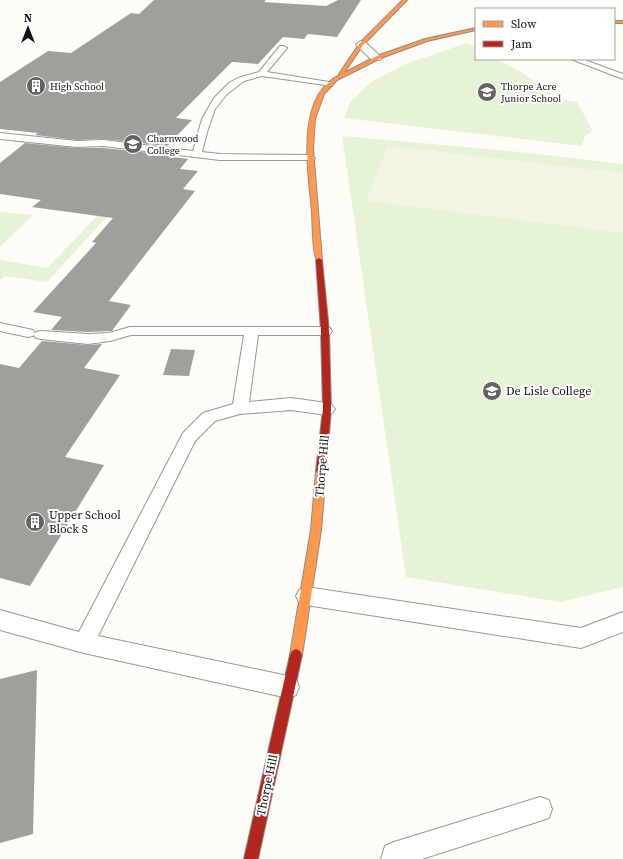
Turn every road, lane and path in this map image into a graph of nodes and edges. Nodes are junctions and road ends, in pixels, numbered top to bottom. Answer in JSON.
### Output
{"nodes":[{"id":1,"x":405,"y":0,"type":"edge"},
{"id":2,"x":475,"y":29,"type":"edge"},
{"id":3,"x":361,"y":44,"type":"junction"},
{"id":4,"x":283,"y":48,"type":"dead end"},
{"id":5,"x":376,"y":58,"type":"junction"},
{"id":6,"x":578,"y":60,"type":"edge"},
{"id":7,"x":262,"y":74,"type":"junction"},
{"id":8,"x":339,"y":77,"type":"junction"},
{"id":9,"x":623,"y":77,"type":"edge"},
{"id":10,"x":329,"y":84,"type":"junction"},
{"id":11,"x":0,"y":136,"type":"edge"},
{"id":12,"x":195,"y":155,"type":"junction"},
{"id":13,"x":310,"y":158,"type":"junction"},
{"id":14,"x":0,"y":328,"type":"edge"},
{"id":15,"x":252,"y":331,"type":"junction"},
{"id":16,"x":325,"y":331,"type":"junction"},
{"id":17,"x":240,"y":408,"type":"junction"},
{"id":18,"x":328,"y":408,"type":"junction"},
{"id":19,"x":306,"y":596,"type":"junction"},
{"id":20,"x":0,"y":620,"type":"edge"},
{"id":21,"x":623,"y":622,"type":"edge"},
{"id":22,"x":84,"y":643,"type":"junction"},
{"id":23,"x":288,"y":687,"type":"junction"},
{"id":24,"x":540,"y":809,"type":"dead end"},
{"id":25,"x":250,"y":859,"type":"edge"},
{"id":26,"x":394,"y":859,"type":"edge"}],
"edges":[{"from":1,"to":3,"type":"street","name":"Thorpe Hill"},
{"from":2,"to":5,"type":"street","name":"Thorpe Hill"},
{"from":3,"to":5,"type":"street"},
{"from":3,"to":8,"type":"street","name":"Thorpe Hill"},
{"from":4,"to":7,"type":"lane"},
{"from":5,"to":8,"type":"street","name":"Thorpe Hill"},
{"from":6,"to":9,"type":"lane"},
{"from":7,"to":10,"type":"lane"},
{"from":7,"to":12,"type":"lane"},
{"from":8,"to":10,"type":"street","name":"Thorpe Hill"},
{"from":10,"to":13,"type":"street","name":"Thorpe Hill"},
{"from":11,"to":12,"type":"lane"},
{"from":12,"to":13,"type":"lane"},
{"from":13,"to":16,"type":"street","name":"Thorpe Hill"},
{"from":14,"to":15,"type":"lane"},
{"from":15,"to":16,"type":"lane"},
{"from":15,"to":17,"type":"lane"},
{"from":16,"to":18,"type":"street","name":"Thorpe Hill"},
{"from":17,"to":18,"type":"lane"},
{"from":17,"to":22,"type":"lane"},
{"from":18,"to":19,"type":"street","name":"Thorpe Hill"},
{"from":19,"to":21,"type":"lane"},
{"from":19,"to":23,"type":"street","name":"Thorpe Hill"},
{"from":20,"to":22,"type":"lane"},
{"from":22,"to":23,"type":"lane"},
{"from":23,"to":25,"type":"street","name":"Thorpe Hill"},
{"from":24,"to":26,"type":"lane"}]}
